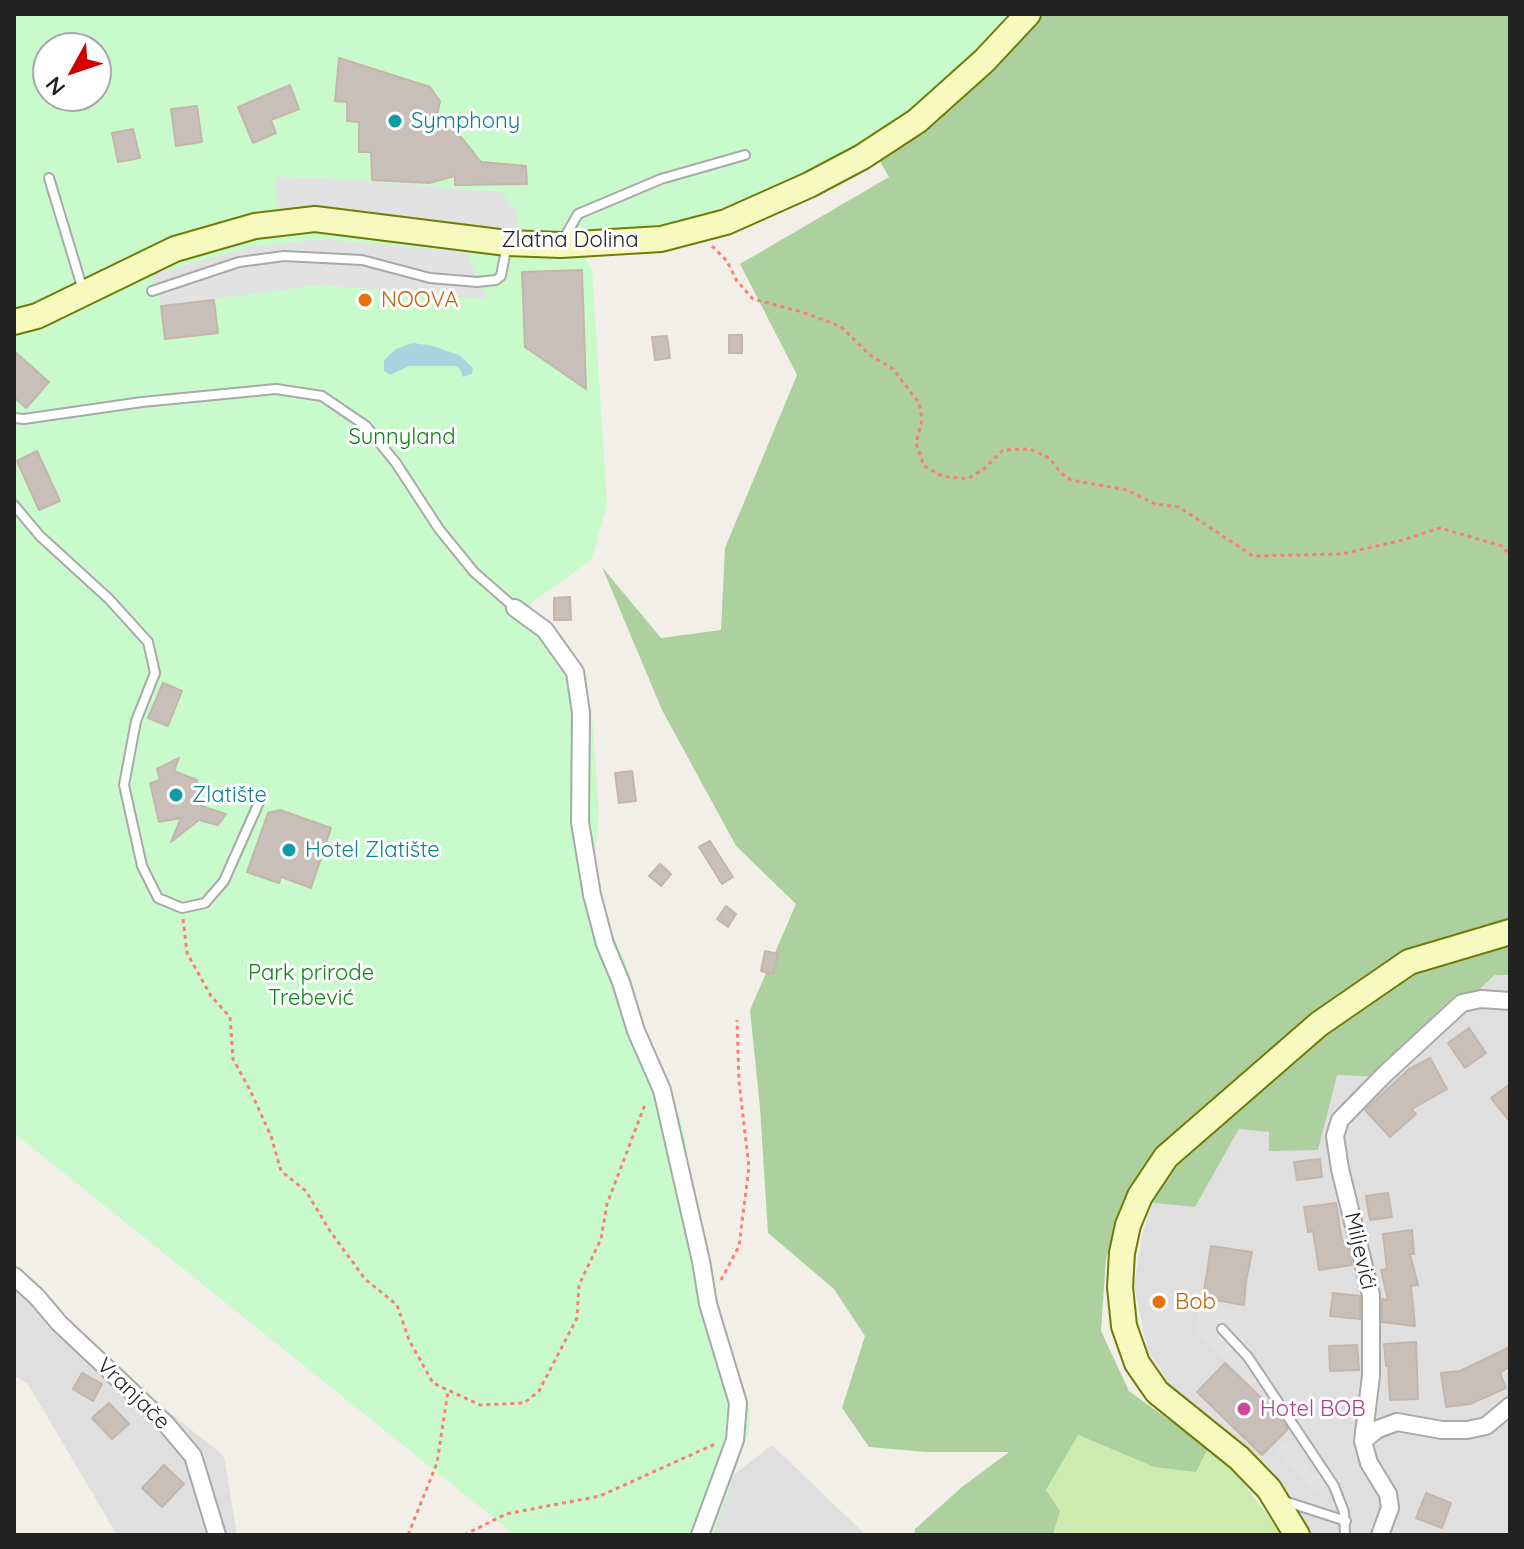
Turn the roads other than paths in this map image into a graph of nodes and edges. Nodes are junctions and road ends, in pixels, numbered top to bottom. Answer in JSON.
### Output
{"nodes":[{"id":1,"x":1028,"y":14,"type":"edge"},
{"id":2,"x":745,"y":155,"type":"dead end"},
{"id":3,"x":49,"y":178,"type":"dead end"},
{"id":4,"x":507,"y":243,"type":"junction"},
{"id":5,"x":561,"y":245,"type":"junction"},
{"id":6,"x":152,"y":291,"type":"dead end"},
{"id":7,"x":85,"y":294,"type":"junction"},
{"id":8,"x":14,"y":322,"type":"edge"},
{"id":9,"x":14,"y":418,"type":"edge"},
{"id":10,"x":14,"y":505,"type":"edge"},
{"id":11,"x":515,"y":608,"type":"joint"},
{"id":12,"x":260,"y":800,"type":"dead end"},
{"id":13,"x":1510,"y":932,"type":"edge"},
{"id":14,"x":1510,"y":1001,"type":"edge"},
{"id":15,"x":14,"y":1276,"type":"edge"},
{"id":16,"x":1222,"y":1329,"type":"dead end"},
{"id":17,"x":1510,"y":1406,"type":"edge"},
{"id":18,"x":1363,"y":1441,"type":"junction"},
{"id":19,"x":1275,"y":1498,"type":"junction"},
{"id":20,"x":1346,"y":1521,"type":"junction"},
{"id":21,"x":217,"y":1535,"type":"edge"},
{"id":22,"x":700,"y":1535,"type":"edge"},
{"id":23,"x":1297,"y":1535,"type":"edge"},
{"id":24,"x":1345,"y":1535,"type":"edge"},
{"id":25,"x":1380,"y":1535,"type":"edge"}],
"edges":[{"from":1,"to":5,"type":"main road","name":"Zlatna Dolina"},
{"from":2,"to":5,"type":"lane"},
{"from":3,"to":7,"type":"lane"},
{"from":4,"to":5,"type":"main road","name":"Zlatna Dolina"},
{"from":4,"to":6,"type":"lane"},
{"from":4,"to":7,"type":"main road","name":"Zlatna Dolina"},
{"from":7,"to":8,"type":"main road","name":"Zlatna Dolina"},
{"from":9,"to":11,"type":"lane"},
{"from":10,"to":12,"type":"lane"},
{"from":11,"to":22,"type":"street"},
{"from":13,"to":19,"type":"main road"},
{"from":14,"to":18,"type":"street","name":"Miljevići"},
{"from":15,"to":21,"type":"street","name":"Vranjače"},
{"from":16,"to":20,"type":"lane"},
{"from":17,"to":18,"type":"street"},
{"from":18,"to":25,"type":"street"},
{"from":19,"to":20,"type":"lane"},
{"from":19,"to":23,"type":"main road"},
{"from":20,"to":24,"type":"lane"}]}
